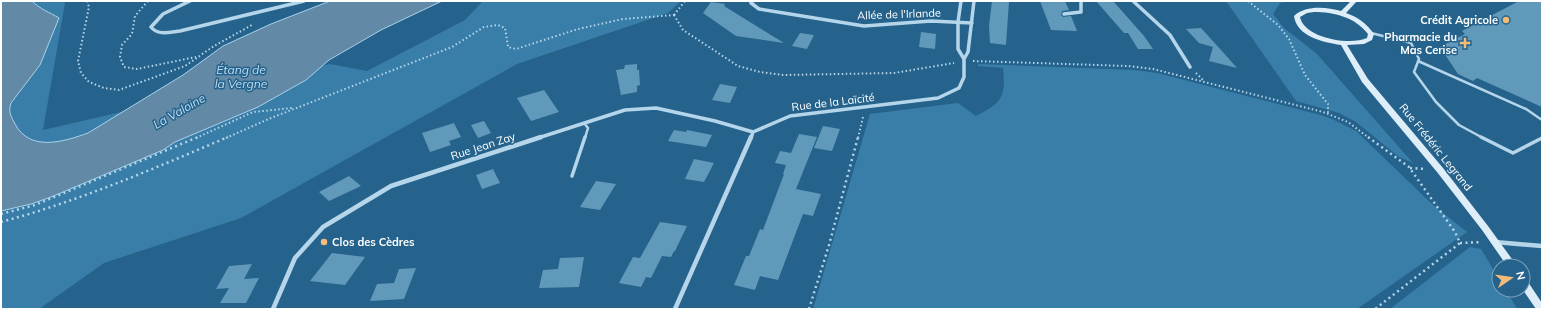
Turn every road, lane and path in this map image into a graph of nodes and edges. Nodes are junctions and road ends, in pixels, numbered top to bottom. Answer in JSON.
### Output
{"nodes":[{"id":1,"x":87,"y":1,"type":"edge"},
{"id":2,"x":148,"y":1,"type":"edge"},
{"id":3,"x":190,"y":1,"type":"edge"},
{"id":4,"x":304,"y":1,"type":"edge"},
{"id":5,"x":685,"y":1,"type":"edge"},
{"id":6,"x":753,"y":1,"type":"edge"},
{"id":7,"x":961,"y":1,"type":"edge"},
{"id":8,"x":974,"y":1,"type":"edge"},
{"id":9,"x":1081,"y":1,"type":"edge"},
{"id":10,"x":1133,"y":1,"type":"edge"},
{"id":11,"x":1248,"y":1,"type":"edge"},
{"id":12,"x":1354,"y":1,"type":"edge"},
{"id":13,"x":1064,"y":14,"type":"dead end"},
{"id":14,"x":1342,"y":14,"type":"junction"},
{"id":15,"x":674,"y":15,"type":"junction"},
{"id":16,"x":958,"y":22,"type":"junction"},
{"id":17,"x":256,"y":23,"type":"dead end"},
{"id":18,"x":972,"y":23,"type":"junction"},
{"id":19,"x":1371,"y":33,"type":"junction"},
{"id":20,"x":1343,"y":44,"type":"junction"},
{"id":21,"x":198,"y":57,"type":"junction"},
{"id":22,"x":964,"y":60,"type":"junction"},
{"id":23,"x":1418,"y":61,"type":"junction"},
{"id":24,"x":1190,"y":67,"type":"dead end"},
{"id":25,"x":866,"y":107,"type":"junction"},
{"id":26,"x":296,"y":108,"type":"junction"},
{"id":27,"x":1328,"y":114,"type":"junction"},
{"id":28,"x":1542,"y":120,"type":"edge"},
{"id":29,"x":584,"y":123,"type":"junction"},
{"id":30,"x":753,"y":132,"type":"junction"},
{"id":31,"x":1542,"y":138,"type":"edge"},
{"id":32,"x":572,"y":176,"type":"dead end"},
{"id":33,"x":1,"y":214,"type":"edge"},
{"id":34,"x":1,"y":222,"type":"edge"},
{"id":35,"x":1494,"y":242,"type":"junction"},
{"id":36,"x":1460,"y":243,"type":"junction"},
{"id":37,"x":1542,"y":246,"type":"edge"},
{"id":38,"x":1506,"y":258,"type":"edge"},
{"id":39,"x":1531,"y":294,"type":"edge"},
{"id":40,"x":274,"y":309,"type":"edge"},
{"id":41,"x":675,"y":309,"type":"edge"},
{"id":42,"x":809,"y":309,"type":"edge"},
{"id":43,"x":1375,"y":309,"type":"edge"},
{"id":44,"x":1541,"y":309,"type":"edge"}],
"edges":[{"from":1,"to":21,"type":"path"},
{"from":2,"to":21,"type":"path"},
{"from":3,"to":4,"type":"street"},
{"from":5,"to":15,"type":"path"},
{"from":6,"to":16,"type":"street","name":"Allée de l'Irlande"},
{"from":7,"to":16,"type":"street"},
{"from":8,"to":18,"type":"street"},
{"from":9,"to":13,"type":"street"},
{"from":10,"to":24,"type":"street"},
{"from":11,"to":27,"type":"path"},
{"from":12,"to":14,"type":"main road"},
{"from":14,"to":19,"type":"main road"},
{"from":14,"to":20,"type":"main road"},
{"from":15,"to":22,"type":"path"},
{"from":15,"to":26,"type":"path"},
{"from":16,"to":18,"type":"street","name":"Allée de l'Irlande"},
{"from":16,"to":22,"type":"street"},
{"from":17,"to":21,"type":"path"},
{"from":18,"to":22,"type":"street"},
{"from":19,"to":20,"type":"main road"},
{"from":19,"to":23,"type":"lane"},
{"from":20,"to":35,"type":"main road","name":"Rue Frédéric Legrand"},
{"from":22,"to":25,"type":"street","name":"Rue de la Laïcité"},
{"from":22,"to":27,"type":"path"},
{"from":23,"to":28,"type":"lane"},
{"from":23,"to":31,"type":"lane"},
{"from":25,"to":30,"type":"street","name":"Rue de la Laïcité"},
{"from":25,"to":42,"type":"path"},
{"from":26,"to":33,"type":"path"},
{"from":26,"to":34,"type":"path"},
{"from":27,"to":36,"type":"path"},
{"from":29,"to":30,"type":"street","name":"Rue Jean Zay"},
{"from":29,"to":32,"type":"lane"},
{"from":29,"to":40,"type":"street","name":"Rue Jean Zay"},
{"from":30,"to":41,"type":"street"},
{"from":35,"to":36,"type":"path"},
{"from":35,"to":37,"type":"street"},
{"from":35,"to":38,"type":"main road","name":"Rue Frédéric Legrand"},
{"from":36,"to":43,"type":"path"},
{"from":39,"to":44,"type":"main road"}]}
